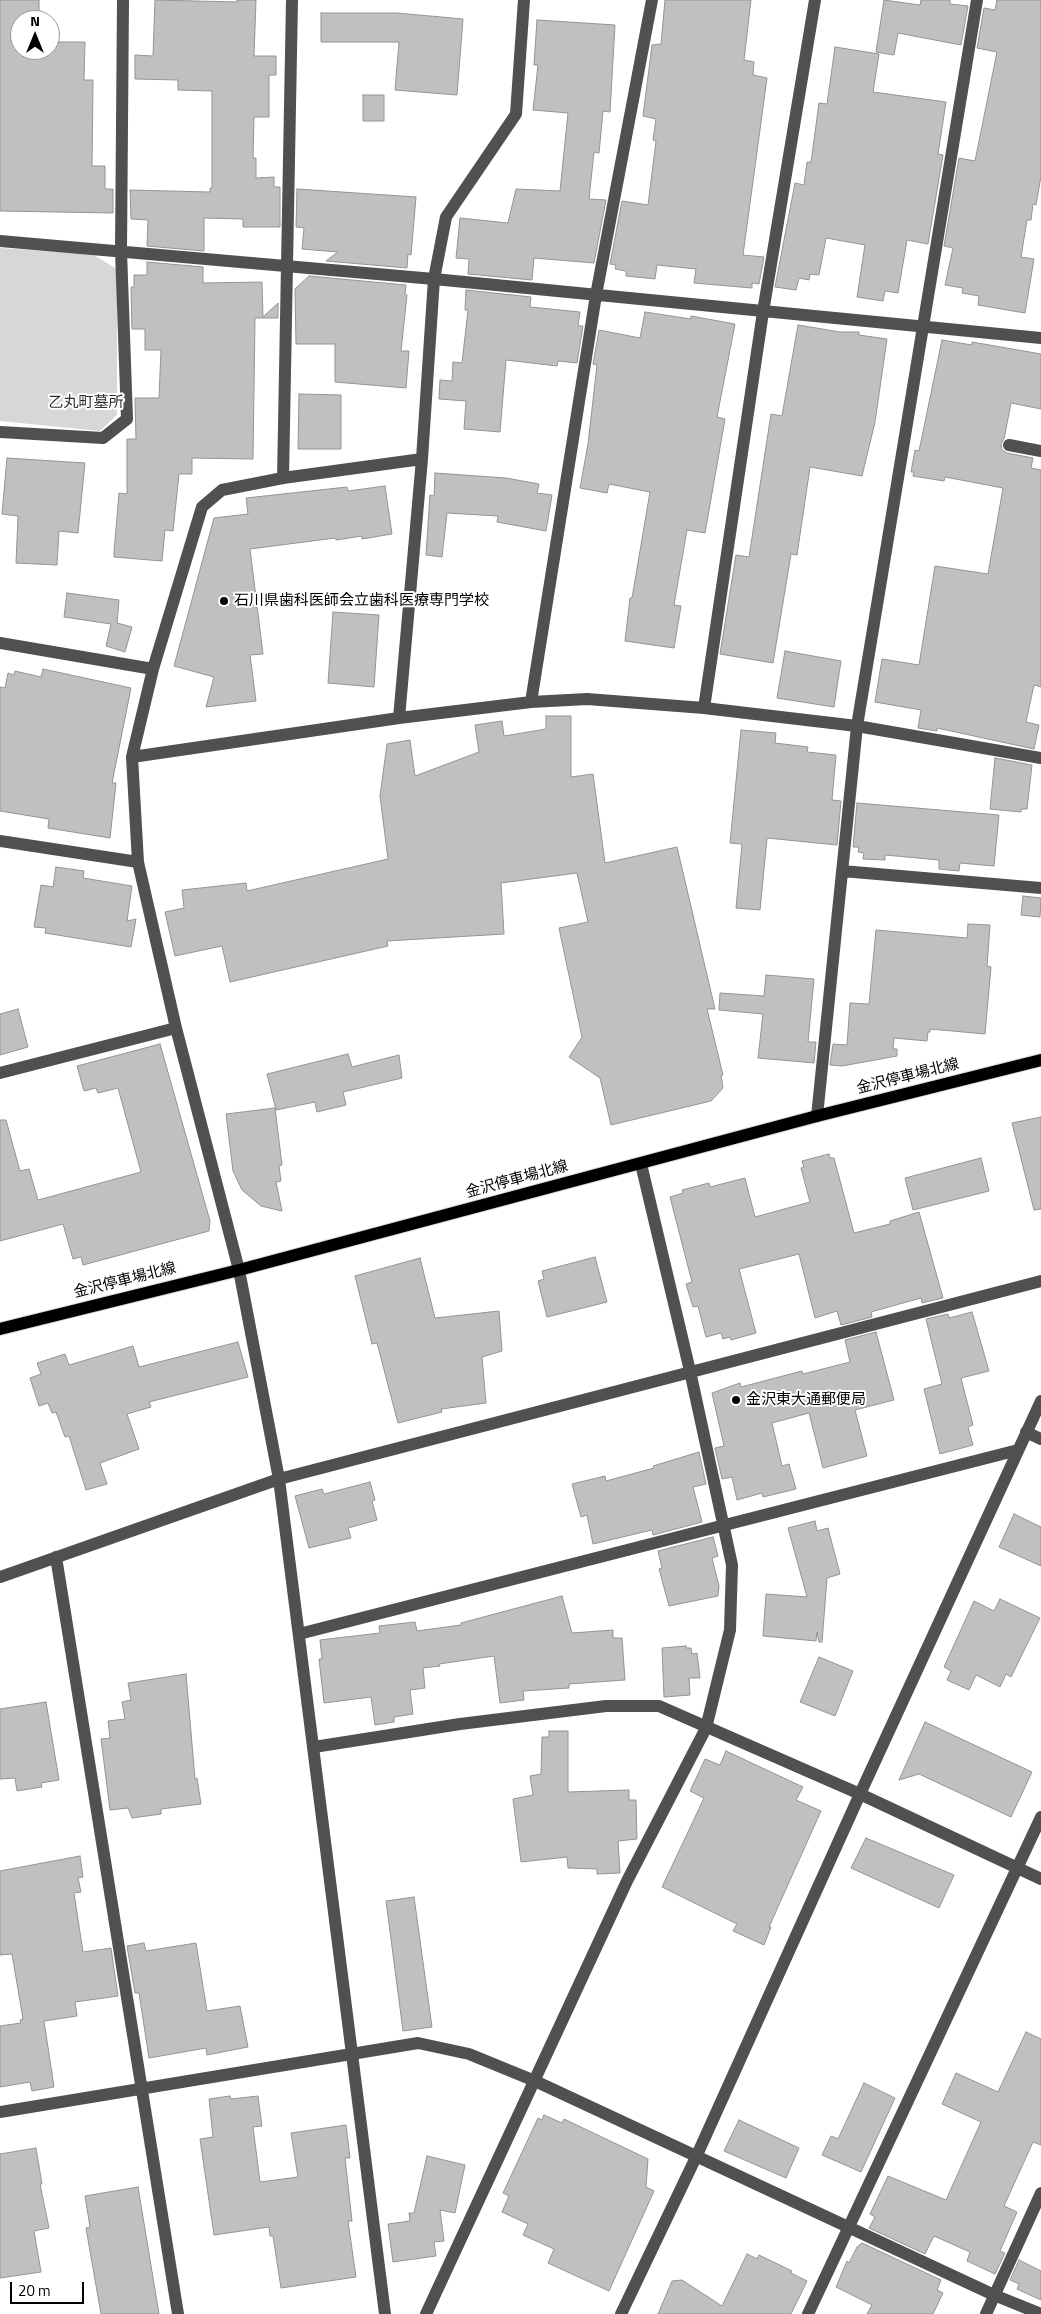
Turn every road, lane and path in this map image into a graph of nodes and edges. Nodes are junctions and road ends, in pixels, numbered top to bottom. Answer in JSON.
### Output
{"nodes":[{"id":1,"x":123,"y":0,"type":"edge"},
{"id":2,"x":292,"y":0,"type":"edge"},
{"id":3,"x":524,"y":0,"type":"edge"},
{"id":4,"x":652,"y":0,"type":"edge"},
{"id":5,"x":814,"y":0,"type":"edge"},
{"id":6,"x":976,"y":0,"type":"edge"},
{"id":7,"x":0,"y":241,"type":"edge"},
{"id":8,"x":122,"y":251,"type":"junction"},
{"id":9,"x":287,"y":266,"type":"junction"},
{"id":10,"x":434,"y":279,"type":"junction"},
{"id":11,"x":596,"y":295,"type":"junction"},
{"id":12,"x":763,"y":312,"type":"junction"},
{"id":13,"x":923,"y":328,"type":"junction"},
{"id":14,"x":1041,"y":338,"type":"edge"},
{"id":15,"x":0,"y":432,"type":"edge"},
{"id":16,"x":1009,"y":445,"type":"dead end"},
{"id":17,"x":1041,"y":451,"type":"edge"},
{"id":18,"x":422,"y":459,"type":"junction"},
{"id":19,"x":283,"y":478,"type":"junction"},
{"id":20,"x":0,"y":643,"type":"edge"},
{"id":21,"x":153,"y":669,"type":"junction"},
{"id":22,"x":530,"y":702,"type":"junction"},
{"id":23,"x":704,"y":708,"type":"junction"},
{"id":24,"x":400,"y":718,"type":"junction"},
{"id":25,"x":857,"y":726,"type":"junction"},
{"id":26,"x":132,"y":757,"type":"junction"},
{"id":27,"x":1041,"y":758,"type":"edge"},
{"id":28,"x":0,"y":841,"type":"edge"},
{"id":29,"x":138,"y":862,"type":"junction"},
{"id":30,"x":842,"y":871,"type":"junction"},
{"id":31,"x":1041,"y":888,"type":"edge"},
{"id":32,"x":176,"y":1028,"type":"junction"},
{"id":33,"x":1041,"y":1060,"type":"edge"},
{"id":34,"x":0,"y":1073,"type":"edge"},
{"id":35,"x":817,"y":1116,"type":"junction"},
{"id":36,"x":641,"y":1164,"type":"junction"},
{"id":37,"x":239,"y":1270,"type":"junction"},
{"id":38,"x":1041,"y":1281,"type":"edge"},
{"id":39,"x":0,"y":1329,"type":"edge"},
{"id":40,"x":690,"y":1371,"type":"junction"},
{"id":41,"x":1041,"y":1401,"type":"edge"},
{"id":42,"x":1026,"y":1432,"type":"junction"},
{"id":43,"x":1041,"y":1439,"type":"edge"},
{"id":44,"x":1018,"y":1450,"type":"junction"},
{"id":45,"x":279,"y":1479,"type":"junction"},
{"id":46,"x":723,"y":1525,"type":"junction"},
{"id":47,"x":56,"y":1557,"type":"junction"},
{"id":48,"x":0,"y":1577,"type":"edge"},
{"id":49,"x":299,"y":1634,"type":"junction"},
{"id":50,"x":706,"y":1728,"type":"junction"},
{"id":51,"x":314,"y":1747,"type":"junction"},
{"id":52,"x":860,"y":1794,"type":"junction"},
{"id":53,"x":1041,"y":1817,"type":"edge"},
{"id":54,"x":1017,"y":1869,"type":"junction"},
{"id":55,"x":1041,"y":1879,"type":"edge"},
{"id":56,"x":353,"y":2052,"type":"junction"},
{"id":57,"x":535,"y":2081,"type":"junction"},
{"id":58,"x":142,"y":2088,"type":"junction"},
{"id":59,"x":0,"y":2112,"type":"edge"},
{"id":60,"x":697,"y":2155,"type":"junction"},
{"id":61,"x":1041,"y":2192,"type":"edge"},
{"id":62,"x":848,"y":2226,"type":"junction"},
{"id":63,"x":994,"y":2295,"type":"junction"},
{"id":64,"x":178,"y":2314,"type":"edge"},
{"id":65,"x":385,"y":2314,"type":"edge"},
{"id":66,"x":426,"y":2314,"type":"edge"},
{"id":67,"x":621,"y":2314,"type":"edge"},
{"id":68,"x":808,"y":2314,"type":"edge"},
{"id":69,"x":986,"y":2314,"type":"edge"},
{"id":70,"x":1041,"y":2314,"type":"edge"}],
"edges":[{"from":1,"to":8,"type":"street"},
{"from":2,"to":9,"type":"street"},
{"from":3,"to":10,"type":"street"},
{"from":4,"to":11,"type":"street"},
{"from":5,"to":12,"type":"street"},
{"from":6,"to":13,"type":"street"},
{"from":7,"to":8,"type":"street"},
{"from":8,"to":9,"type":"street"},
{"from":8,"to":15,"type":"street"},
{"from":9,"to":10,"type":"street"},
{"from":9,"to":19,"type":"street"},
{"from":10,"to":11,"type":"street"},
{"from":10,"to":18,"type":"street"},
{"from":11,"to":12,"type":"street"},
{"from":11,"to":22,"type":"street"},
{"from":12,"to":13,"type":"street"},
{"from":12,"to":23,"type":"street"},
{"from":13,"to":14,"type":"street"},
{"from":13,"to":25,"type":"street"},
{"from":16,"to":17,"type":"street"},
{"from":18,"to":19,"type":"street"},
{"from":18,"to":24,"type":"street"},
{"from":19,"to":21,"type":"street"},
{"from":20,"to":21,"type":"street"},
{"from":21,"to":26,"type":"street"},
{"from":22,"to":23,"type":"street"},
{"from":22,"to":24,"type":"street"},
{"from":23,"to":25,"type":"street"},
{"from":24,"to":26,"type":"street"},
{"from":25,"to":27,"type":"street"},
{"from":25,"to":30,"type":"street"},
{"from":26,"to":29,"type":"street"},
{"from":28,"to":29,"type":"street"},
{"from":29,"to":32,"type":"street"},
{"from":30,"to":31,"type":"street"},
{"from":30,"to":35,"type":"street"},
{"from":32,"to":34,"type":"street"},
{"from":32,"to":37,"type":"street"},
{"from":33,"to":35,"type":"main road","name":"金沢停車場北線"},
{"from":35,"to":36,"type":"main road","name":"金沢停車場北線"},
{"from":36,"to":37,"type":"main road","name":"金沢停車場北線"},
{"from":36,"to":40,"type":"street"},
{"from":37,"to":39,"type":"main road","name":"金沢停車場北線"},
{"from":37,"to":45,"type":"street"},
{"from":38,"to":40,"type":"street"},
{"from":40,"to":45,"type":"street"},
{"from":40,"to":46,"type":"street"},
{"from":41,"to":42,"type":"street"},
{"from":42,"to":43,"type":"street"},
{"from":42,"to":44,"type":"street"},
{"from":44,"to":46,"type":"street"},
{"from":44,"to":52,"type":"street"},
{"from":45,"to":47,"type":"street"},
{"from":45,"to":49,"type":"street"},
{"from":46,"to":49,"type":"street"},
{"from":46,"to":50,"type":"street"},
{"from":47,"to":48,"type":"street"},
{"from":47,"to":58,"type":"street"},
{"from":49,"to":51,"type":"street"},
{"from":50,"to":51,"type":"street"},
{"from":50,"to":52,"type":"street"},
{"from":50,"to":57,"type":"street"},
{"from":51,"to":56,"type":"street"},
{"from":52,"to":54,"type":"street"},
{"from":52,"to":60,"type":"street"},
{"from":53,"to":54,"type":"street"},
{"from":54,"to":55,"type":"street"},
{"from":54,"to":62,"type":"street"},
{"from":56,"to":57,"type":"street"},
{"from":56,"to":58,"type":"street"},
{"from":56,"to":65,"type":"street"},
{"from":57,"to":60,"type":"street"},
{"from":57,"to":66,"type":"street"},
{"from":58,"to":59,"type":"street"},
{"from":58,"to":64,"type":"street"},
{"from":60,"to":62,"type":"street"},
{"from":60,"to":67,"type":"street"},
{"from":61,"to":63,"type":"street"},
{"from":62,"to":63,"type":"street"},
{"from":62,"to":68,"type":"street"},
{"from":63,"to":69,"type":"street"},
{"from":63,"to":70,"type":"street"}]}
